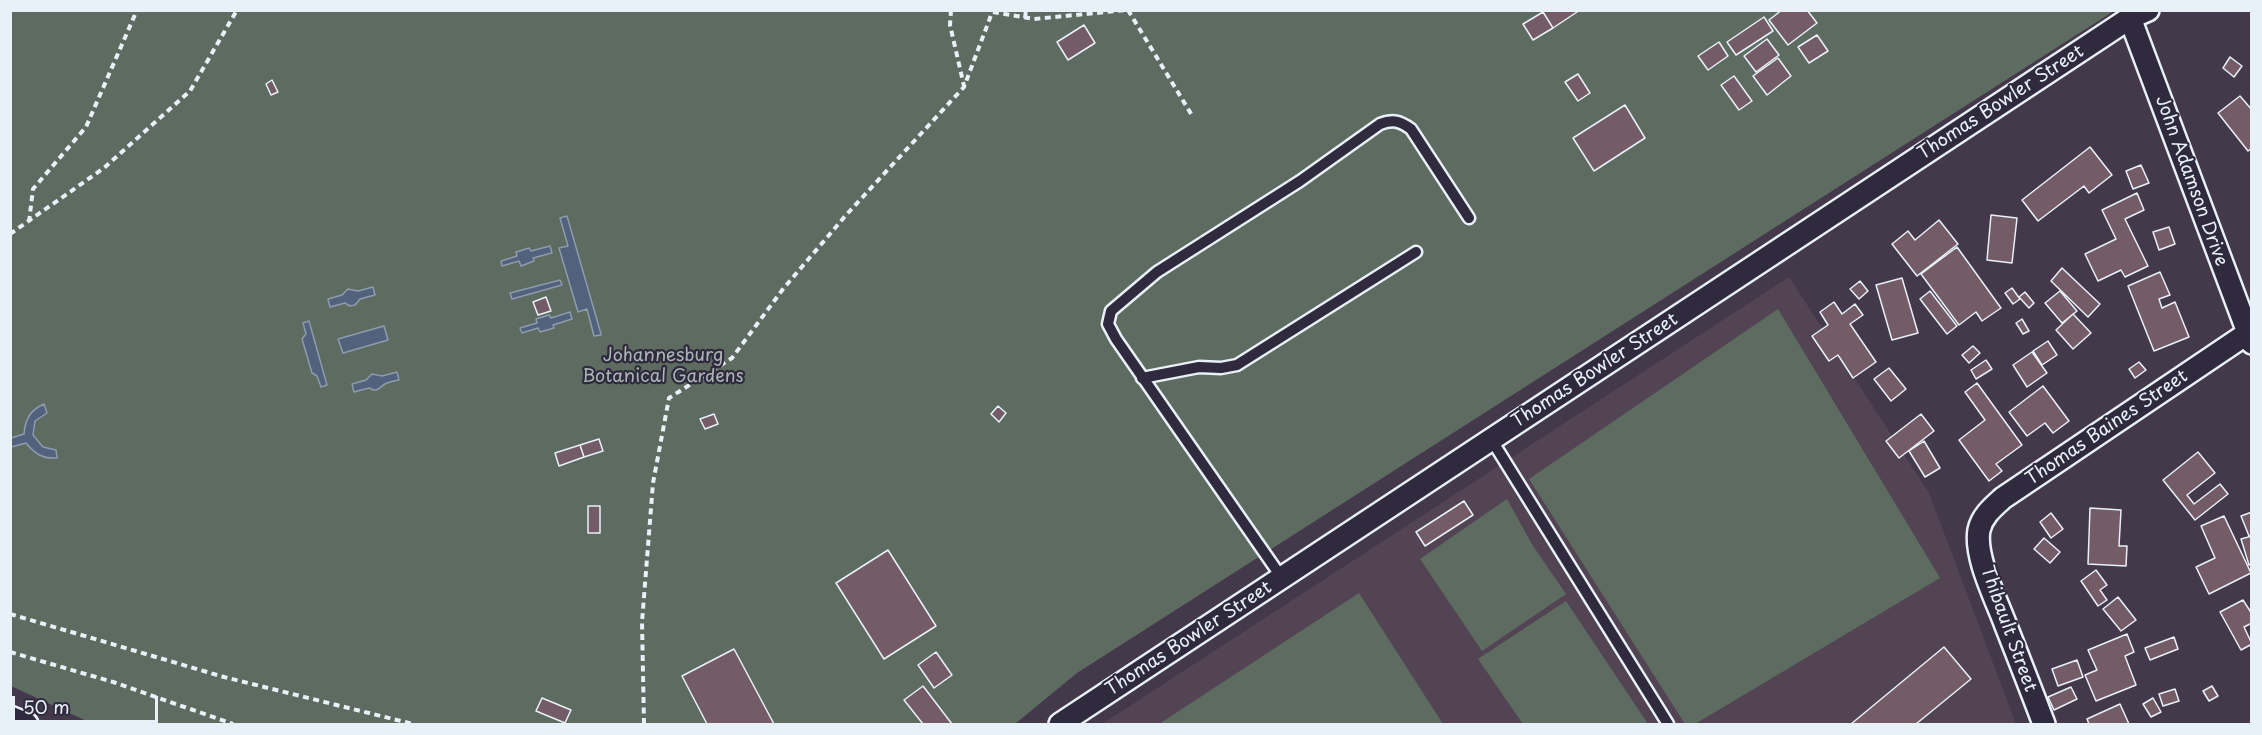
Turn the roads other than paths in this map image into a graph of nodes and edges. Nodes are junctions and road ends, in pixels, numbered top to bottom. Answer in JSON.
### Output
{"nodes":[{"id":1,"x":2132,"y":13,"type":"edge"},
{"id":2,"x":1469,"y":218,"type":"dead end"},
{"id":3,"x":1416,"y":252,"type":"dead end"},
{"id":4,"x":2250,"y":338,"type":"edge"},
{"id":5,"x":1143,"y":378,"type":"junction"},
{"id":6,"x":1491,"y":439,"type":"junction"},
{"id":7,"x":1978,"y":533,"type":"joint"},
{"id":8,"x":1282,"y":578,"type":"junction"},
{"id":9,"x":10,"y":717,"type":"edge"},
{"id":10,"x":27,"y":724,"type":"edge"},
{"id":11,"x":1060,"y":724,"type":"edge"},
{"id":12,"x":1668,"y":724,"type":"edge"},
{"id":13,"x":2044,"y":724,"type":"edge"}],
"edges":[{"from":1,"to":4,"type":"street","name":"John Adamson Drive"},
{"from":1,"to":6,"type":"street","name":"Thomas Bowler Street"},
{"from":2,"to":5,"type":"lane"},
{"from":3,"to":5,"type":"lane"},
{"from":4,"to":7,"type":"street","name":"Thomas Baines Street"},
{"from":5,"to":8,"type":"lane"},
{"from":6,"to":8,"type":"street","name":"Thomas Bowler Street"},
{"from":6,"to":12,"type":"lane"},
{"from":7,"to":13,"type":"street","name":"Thibault Street"},
{"from":8,"to":11,"type":"street","name":"Thomas Bowler Street"},
{"from":9,"to":10,"type":"street"}]}
